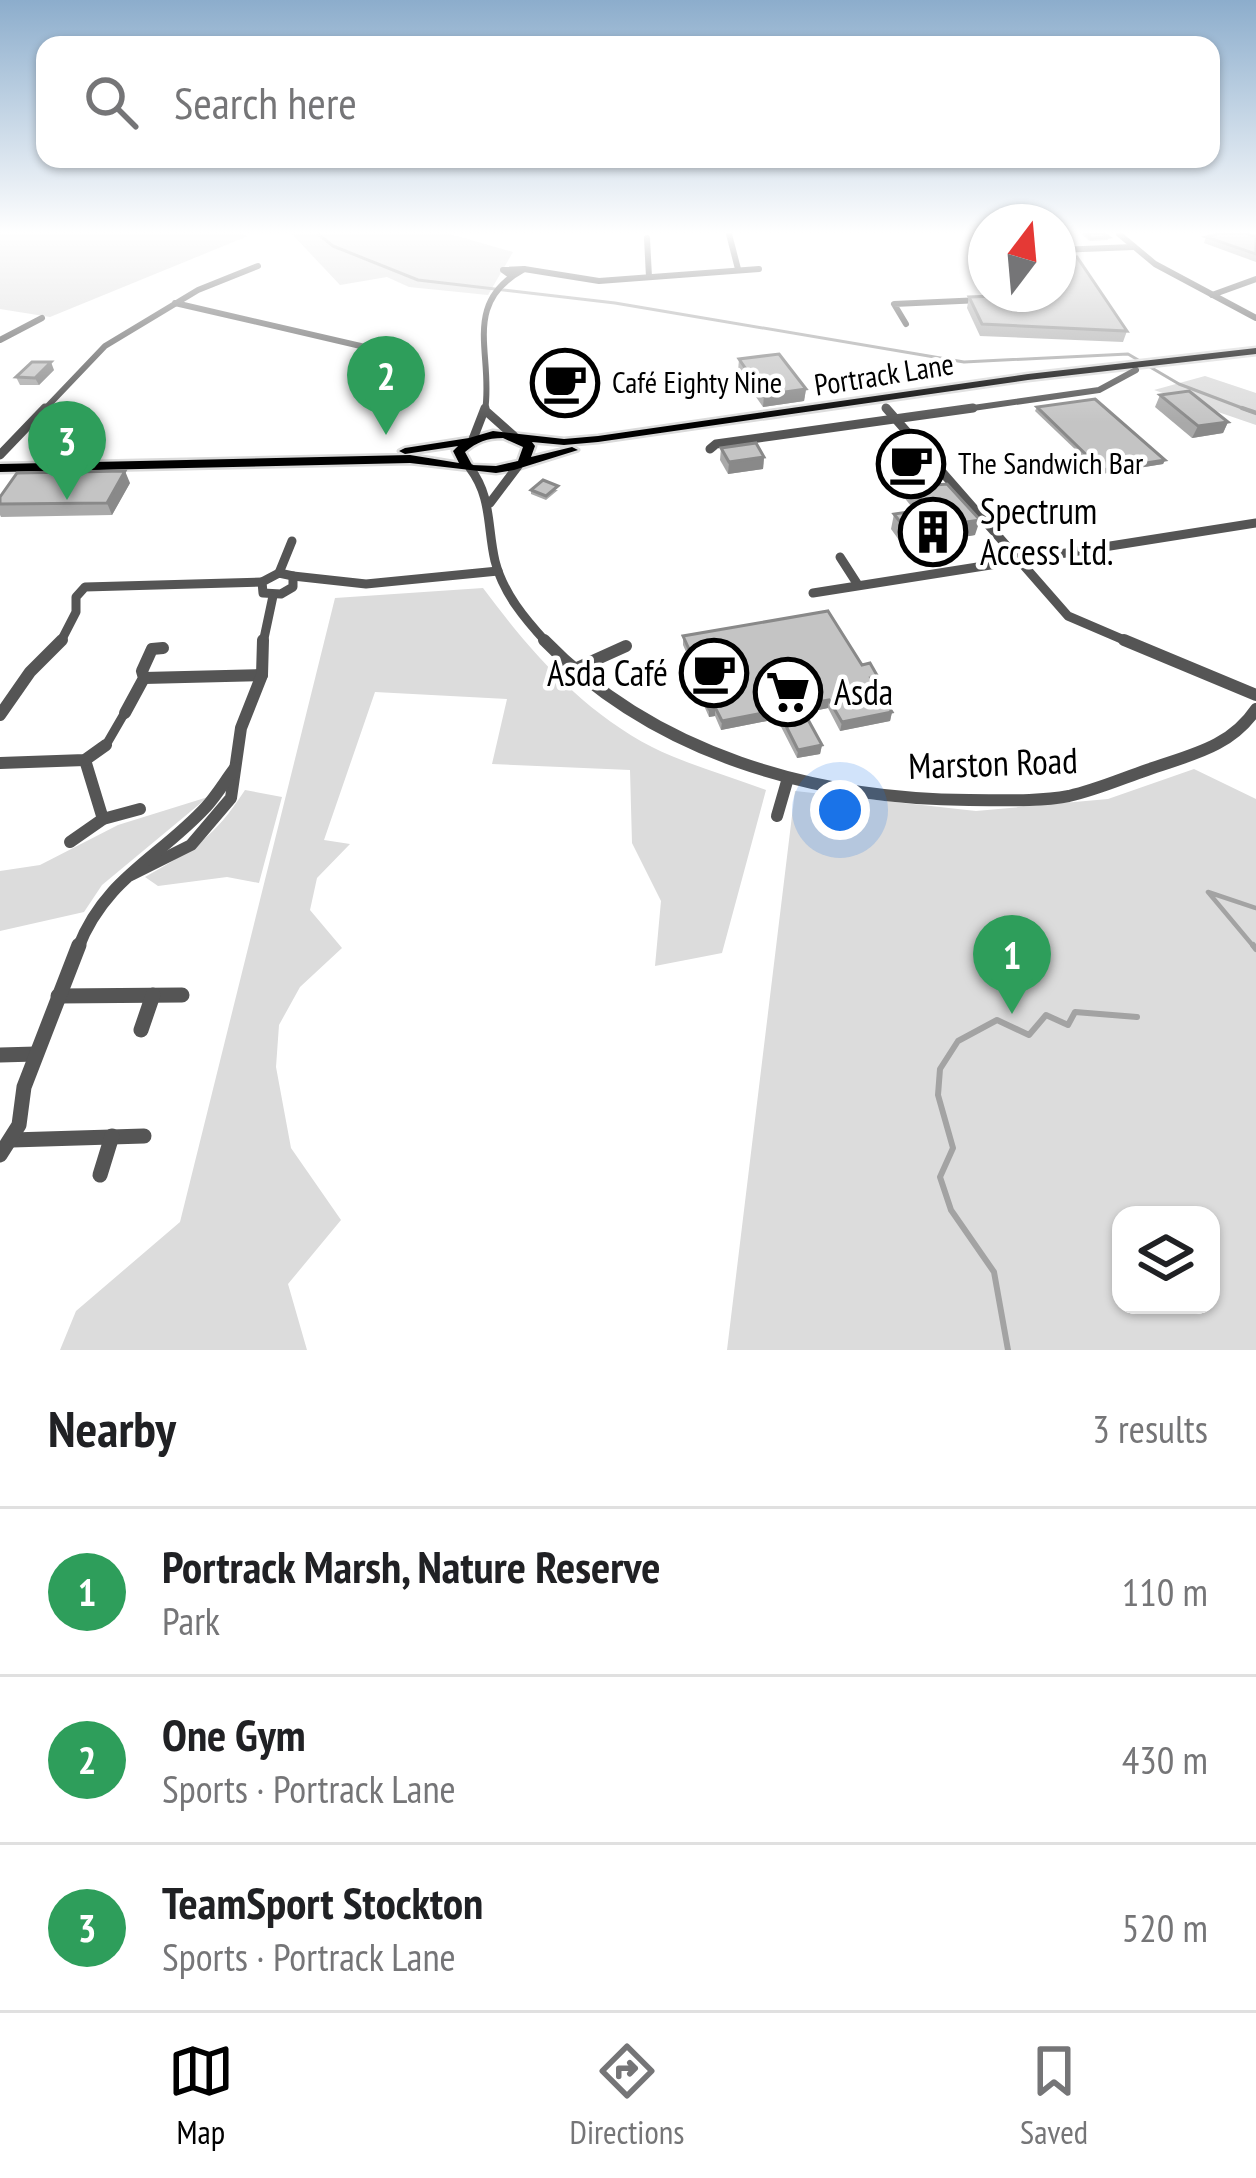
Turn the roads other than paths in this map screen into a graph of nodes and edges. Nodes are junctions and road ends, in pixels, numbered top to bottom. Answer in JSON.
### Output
{"nodes":[{"id":1,"x":188,"y":297,"type":"edge"},
{"id":2,"x":495,"y":297,"type":"edge"},
{"id":3,"x":1216,"y":297,"type":"edge"},
{"id":4,"x":968,"y":300,"type":"edge"},
{"id":5,"x":175,"y":303,"type":"junction"},
{"id":6,"x":42,"y":318,"type":"dead end"},
{"id":7,"x":1256,"y":318,"type":"edge"},
{"id":8,"x":906,"y":324,"type":"dead end"},
{"id":9,"x":0,"y":340,"type":"edge"},
{"id":10,"x":365,"y":346,"type":"dead end"},
{"id":11,"x":1256,"y":356,"type":"edge"},
{"id":12,"x":1137,"y":367,"type":"junction"},
{"id":13,"x":886,"y":408,"type":"junction"},
{"id":14,"x":487,"y":412,"type":"junction"},
{"id":15,"x":895,"y":419,"type":"junction"},
{"id":16,"x":517,"y":437,"type":"junction"},
{"id":17,"x":470,"y":440,"type":"junction"},
{"id":18,"x":710,"y":449,"type":"dead end"},
{"id":19,"x":0,"y":457,"type":"edge"},
{"id":20,"x":520,"y":464,"type":"junction"},
{"id":21,"x":468,"y":466,"type":"junction"},
{"id":22,"x":0,"y":468,"type":"edge"},
{"id":23,"x":490,"y":503,"type":"junction"},
{"id":24,"x":1256,"y":524,"type":"edge"},
{"id":25,"x":292,"y":541,"type":"dead end"},
{"id":26,"x":840,"y":557,"type":"dead end"},
{"id":27,"x":1016,"y":562,"type":"junction"},
{"id":28,"x":498,"y":571,"type":"junction"},
{"id":29,"x":279,"y":573,"type":"junction"},
{"id":30,"x":293,"y":576,"type":"junction"},
{"id":31,"x":262,"y":582,"type":"junction"},
{"id":32,"x":329,"y":583,"type":"junction"},
{"id":33,"x":858,"y":585,"type":"junction"},
{"id":34,"x":292,"y":590,"type":"junction"},
{"id":35,"x":813,"y":593,"type":"dead end"},
{"id":36,"x":273,"y":596,"type":"junction"},
{"id":37,"x":626,"y":646,"type":"dead end"},
{"id":38,"x":163,"y":648,"type":"dead end"},
{"id":39,"x":575,"y":669,"type":"junction"},
{"id":40,"x":262,"y":675,"type":"junction"},
{"id":41,"x":144,"y":678,"type":"junction"},
{"id":42,"x":1256,"y":695,"type":"edge"},
{"id":43,"x":1256,"y":709,"type":"edge"},
{"id":44,"x":125,"y":713,"type":"joint"},
{"id":45,"x":0,"y":715,"type":"edge"},
{"id":46,"x":106,"y":745,"type":"joint"},
{"id":47,"x":86,"y":760,"type":"junction"},
{"id":48,"x":0,"y":763,"type":"edge"},
{"id":49,"x":788,"y":778,"type":"junction"},
{"id":50,"x":140,"y":809,"type":"dead end"},
{"id":51,"x":777,"y":815,"type":"dead end"},
{"id":52,"x":103,"y":819,"type":"junction"},
{"id":53,"x":70,"y":842,"type":"dead end"},
{"id":54,"x":182,"y":994,"type":"dead end"},
{"id":55,"x":153,"y":995,"type":"junction"},
{"id":56,"x":58,"y":996,"type":"junction"},
{"id":57,"x":141,"y":1030,"type":"dead end"},
{"id":58,"x":36,"y":1054,"type":"junction"},
{"id":59,"x":0,"y":1055,"type":"edge"},
{"id":60,"x":112,"y":1136,"type":"junction"},
{"id":61,"x":144,"y":1136,"type":"dead end"},
{"id":62,"x":12,"y":1140,"type":"junction"},
{"id":63,"x":0,"y":1155,"type":"edge"},
{"id":64,"x":100,"y":1175,"type":"dead end"}],
"edges":[{"from":1,"to":5,"type":"street"},
{"from":2,"to":14,"type":"street"},
{"from":3,"to":7,"type":"street"},
{"from":4,"to":8,"type":"street"},
{"from":5,"to":10,"type":"street"},
{"from":5,"to":19,"type":"street"},
{"from":6,"to":9,"type":"street"},
{"from":11,"to":12,"type":"main road","name":"Portrack Lane"},
{"from":12,"to":13,"type":"main road","name":"Portrack Lane"},
{"from":12,"to":15,"type":"street","name":"Portrack Lane"},
{"from":12,"to":16,"type":"main road","name":"Portrack Lane"},
{"from":13,"to":15,"type":"street"},
{"from":13,"to":20,"type":"main road","name":"Portrack Lane"},
{"from":14,"to":16,"type":"street"},
{"from":14,"to":17,"type":"street"},
{"from":15,"to":18,"type":"street","name":"Portrack Lane"},
{"from":15,"to":27,"type":"street"},
{"from":16,"to":17,"type":"main road","name":"Portrack Lane"},
{"from":16,"to":20,"type":"main road"},
{"from":17,"to":19,"type":"main road","name":"Portrack Lane"},
{"from":17,"to":21,"type":"main road"},
{"from":20,"to":21,"type":"main road","name":"Portrack Lane"},
{"from":20,"to":23,"type":"street"},
{"from":21,"to":22,"type":"main road","name":"Portrack Lane"},
{"from":21,"to":23,"type":"street","name":"Marston Road"},
{"from":23,"to":28,"type":"street","name":"Marston Road"},
{"from":24,"to":27,"type":"street"},
{"from":25,"to":29,"type":"street"},
{"from":26,"to":33,"type":"street"},
{"from":27,"to":33,"type":"street"},
{"from":27,"to":42,"type":"street"},
{"from":28,"to":32,"type":"street"},
{"from":28,"to":39,"type":"street","name":"Marston Road"},
{"from":29,"to":30,"type":"street"},
{"from":29,"to":31,"type":"street"},
{"from":30,"to":32,"type":"street"},
{"from":30,"to":34,"type":"street"},
{"from":31,"to":36,"type":"street"},
{"from":31,"to":45,"type":"street"},
{"from":32,"to":34,"type":"street"},
{"from":33,"to":35,"type":"street"},
{"from":34,"to":36,"type":"street"},
{"from":36,"to":40,"type":"street"},
{"from":37,"to":39,"type":"street"},
{"from":38,"to":41,"type":"street"},
{"from":39,"to":49,"type":"street","name":"Marston Road"},
{"from":40,"to":41,"type":"street"},
{"from":40,"to":56,"type":"street"},
{"from":41,"to":44,"type":"street"},
{"from":43,"to":49,"type":"street","name":"Marston Road"},
{"from":44,"to":46,"type":"street"},
{"from":46,"to":47,"type":"street"},
{"from":47,"to":48,"type":"street"},
{"from":47,"to":52,"type":"street"},
{"from":49,"to":51,"type":"street"},
{"from":50,"to":52,"type":"street"},
{"from":52,"to":53,"type":"street"},
{"from":54,"to":55,"type":"street"},
{"from":55,"to":56,"type":"street"},
{"from":55,"to":57,"type":"street"},
{"from":56,"to":58,"type":"street"},
{"from":58,"to":59,"type":"street"},
{"from":58,"to":62,"type":"street"},
{"from":60,"to":61,"type":"street"},
{"from":60,"to":62,"type":"street"},
{"from":60,"to":64,"type":"street"},
{"from":62,"to":63,"type":"street"}]}
